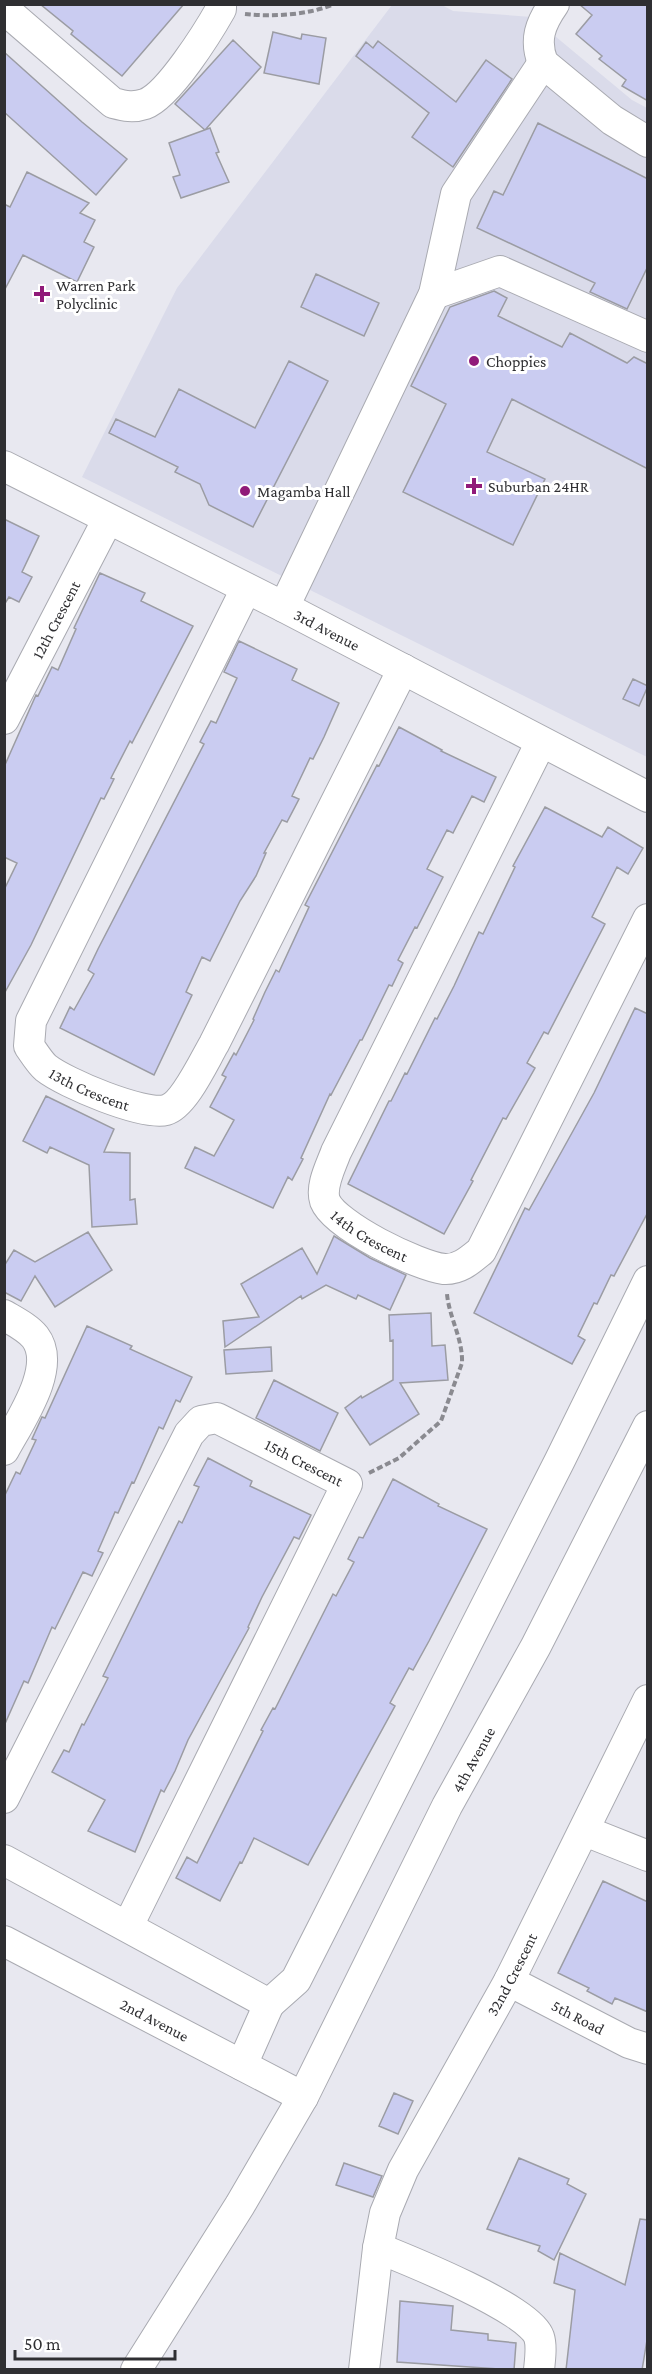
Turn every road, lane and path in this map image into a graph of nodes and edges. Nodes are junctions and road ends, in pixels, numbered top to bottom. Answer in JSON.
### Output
{"nodes":[{"id":1,"x":334,"y":4,"type":"edge"},
{"id":2,"x":554,"y":4,"type":"edge"},
{"id":3,"x":221,"y":7,"type":"edge"},
{"id":4,"x":4,"y":9,"type":"edge"},
{"id":5,"x":543,"y":63,"type":"junction"},
{"id":6,"x":648,"y":142,"type":"edge"},
{"id":7,"x":434,"y":294,"type":"junction"},
{"id":8,"x":646,"y":332,"type":"edge"},
{"id":9,"x":4,"y":465,"type":"edge"},
{"id":10,"x":108,"y":519,"type":"junction"},
{"id":11,"x":246,"y":589,"type":"junction"},
{"id":12,"x":284,"y":607,"type":"junction"},
{"id":13,"x":403,"y":669,"type":"junction"},
{"id":14,"x":4,"y":719,"type":"edge"},
{"id":15,"x":541,"y":742,"type":"junction"},
{"id":16,"x":648,"y":797,"type":"edge"},
{"id":17,"x":648,"y":919,"type":"edge"},
{"id":18,"x":445,"y":1269,"type":"junction"},
{"id":19,"x":648,"y":1281,"type":"edge"},
{"id":20,"x":4,"y":1315,"type":"edge"},
{"id":21,"x":648,"y":1426,"type":"edge"},
{"id":22,"x":4,"y":1450,"type":"edge"},
{"id":23,"x":636,"y":1475,"type":"edge"},
{"id":24,"x":347,"y":1484,"type":"junction"},
{"id":25,"x":648,"y":1700,"type":"edge"},
{"id":26,"x":4,"y":1798,"type":"edge"},
{"id":27,"x":585,"y":1831,"type":"junction"},
{"id":28,"x":648,"y":1856,"type":"edge"},
{"id":29,"x":4,"y":1860,"type":"edge"},
{"id":30,"x":128,"y":1926,"type":"junction"},
{"id":31,"x":4,"y":1941,"type":"edge"},
{"id":32,"x":509,"y":1981,"type":"junction"},
{"id":33,"x":269,"y":2004,"type":"junction"},
{"id":34,"x":648,"y":2049,"type":"edge"},
{"id":35,"x":242,"y":2065,"type":"junction"},
{"id":36,"x":303,"y":2097,"type":"junction"},
{"id":37,"x":378,"y":2248,"type":"junction"},
{"id":38,"x":136,"y":2370,"type":"edge"},
{"id":39,"x":364,"y":2370,"type":"edge"},
{"id":40,"x":539,"y":2370,"type":"edge"}],
"edges":[{"from":1,"to":3,"type":"path"},
{"from":2,"to":5,"type":"street"},
{"from":3,"to":4,"type":"street"},
{"from":5,"to":6,"type":"street"},
{"from":5,"to":7,"type":"street"},
{"from":7,"to":8,"type":"street"},
{"from":7,"to":12,"type":"street"},
{"from":9,"to":10,"type":"street","name":"3rd Avenue"},
{"from":10,"to":11,"type":"street","name":"3rd Avenue"},
{"from":10,"to":14,"type":"street","name":"12th Crescent"},
{"from":11,"to":12,"type":"street","name":"3rd Avenue"},
{"from":11,"to":13,"type":"street","name":"13th Crescent"},
{"from":12,"to":13,"type":"street","name":"3rd Avenue"},
{"from":13,"to":15,"type":"street","name":"3rd Avenue"},
{"from":15,"to":16,"type":"street","name":"3rd Avenue"},
{"from":15,"to":18,"type":"street","name":"14th Crescent"},
{"from":17,"to":18,"type":"street"},
{"from":18,"to":24,"type":"path"},
{"from":19,"to":33,"type":"street"},
{"from":20,"to":22,"type":"street"},
{"from":21,"to":23,"type":"street","name":"4th Avenue"},
{"from":23,"to":36,"type":"street","name":"4th Avenue"},
{"from":24,"to":26,"type":"street","name":"15th Crescent"},
{"from":24,"to":30,"type":"street","name":"15th Crescent"},
{"from":25,"to":27,"type":"street","name":"32nd Crescent"},
{"from":27,"to":28,"type":"street"},
{"from":27,"to":32,"type":"street","name":"32nd Crescent"},
{"from":29,"to":30,"type":"street"},
{"from":30,"to":33,"type":"street"},
{"from":31,"to":35,"type":"street","name":"2nd Avenue"},
{"from":32,"to":34,"type":"street","name":"5th Road"},
{"from":32,"to":37,"type":"street","name":"32nd Crescent"},
{"from":33,"to":35,"type":"street"},
{"from":35,"to":36,"type":"street","name":"2nd Avenue"},
{"from":36,"to":38,"type":"street","name":"4th Avenue"},
{"from":37,"to":39,"type":"street","name":"32nd Crescent"},
{"from":37,"to":40,"type":"street"}]}
